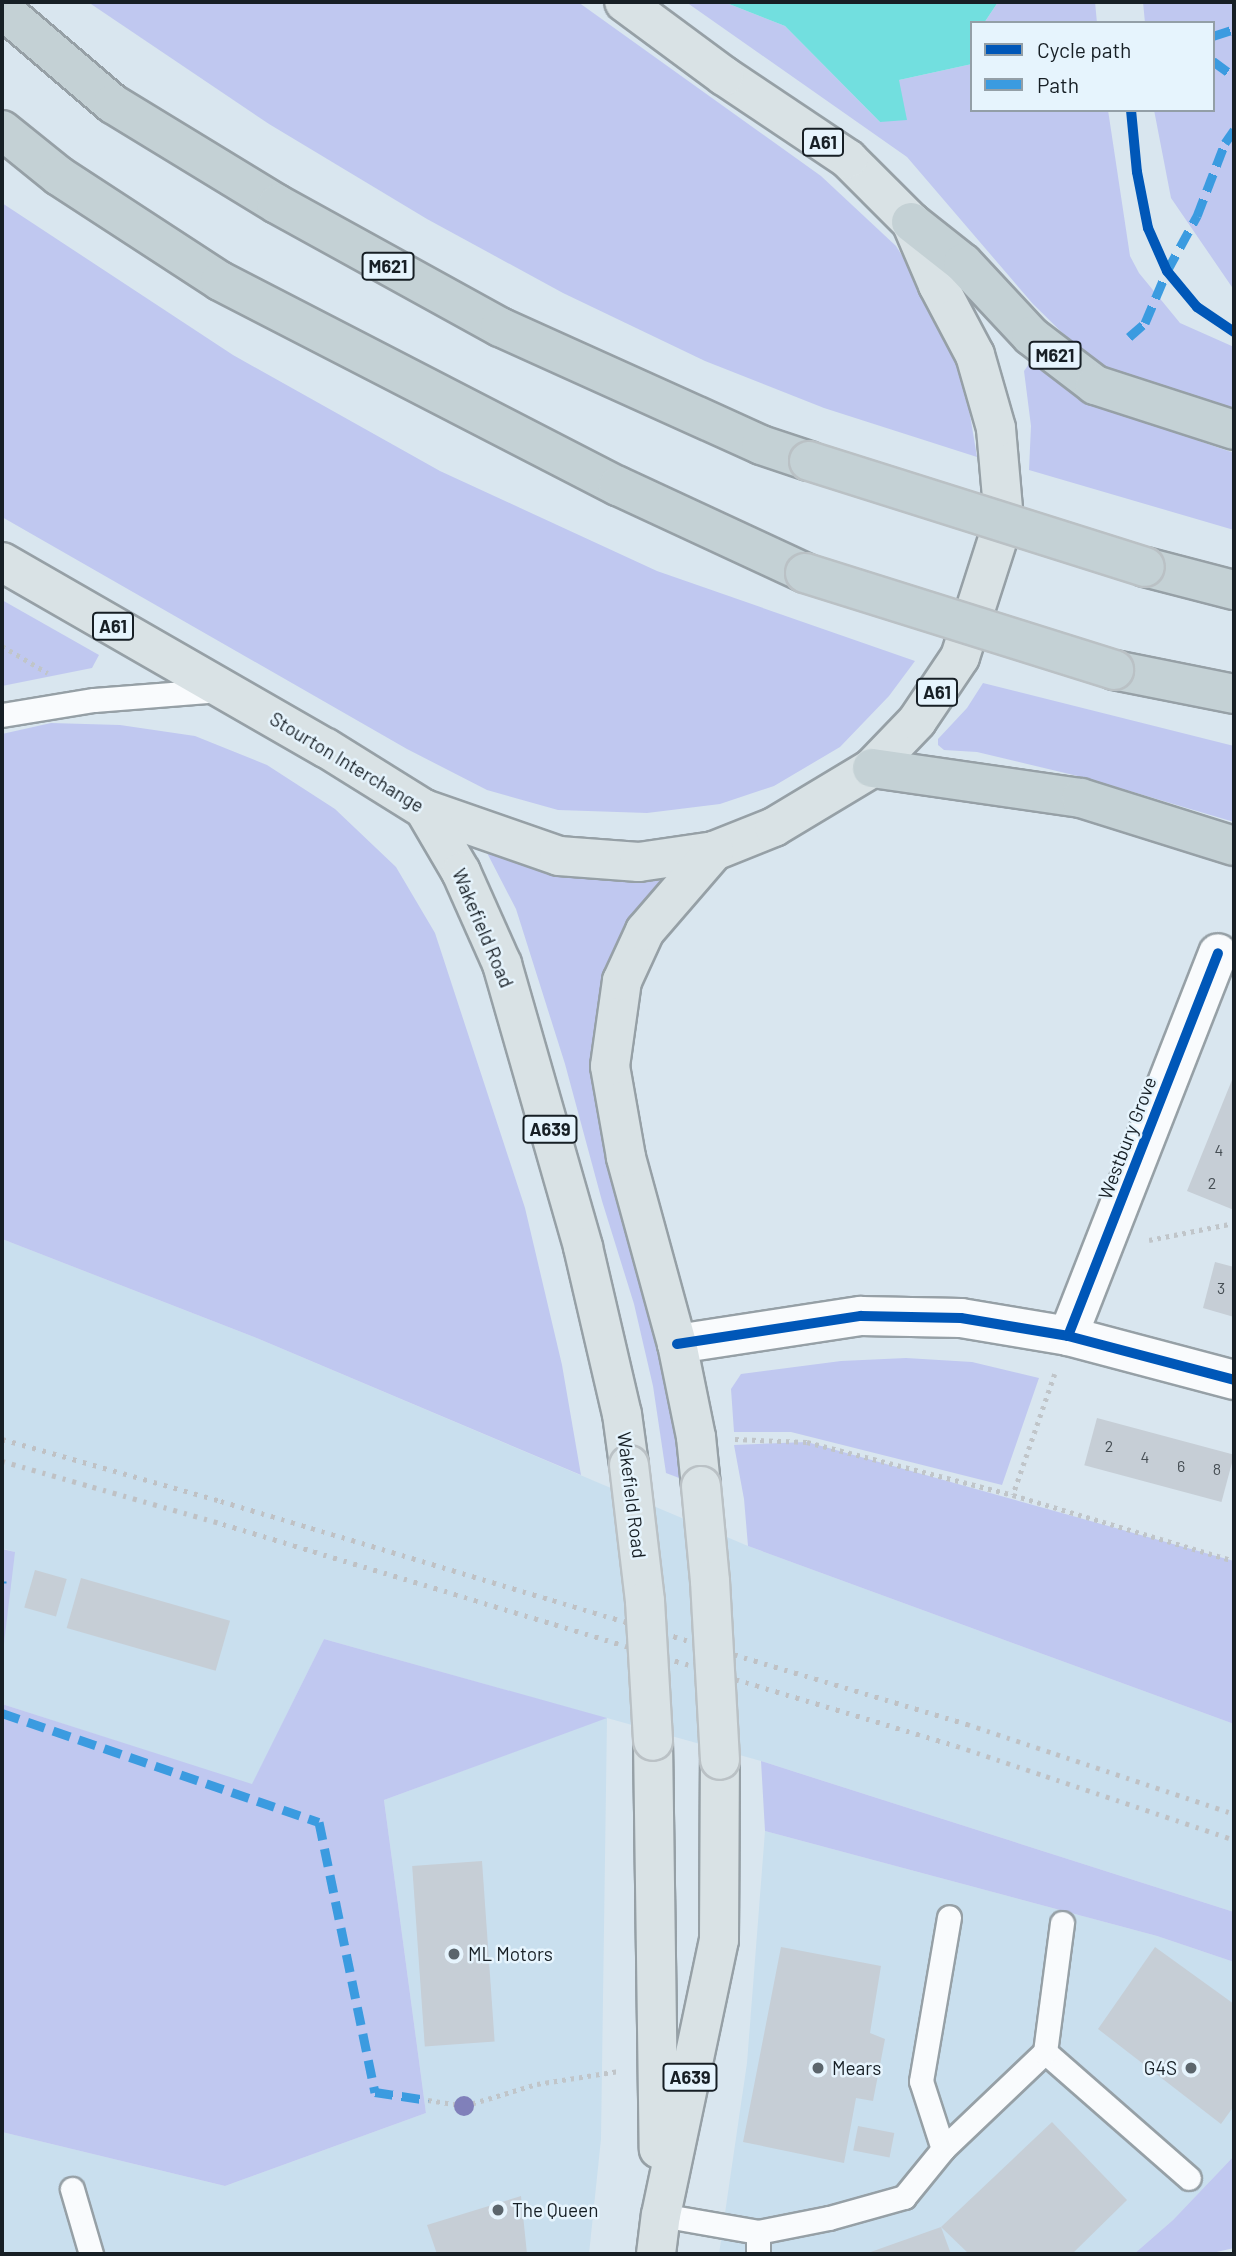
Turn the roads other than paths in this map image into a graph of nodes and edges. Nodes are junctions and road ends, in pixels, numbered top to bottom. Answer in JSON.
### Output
{"nodes":[{"id":1,"x":624,"y":2,"type":"edge"},
{"id":2,"x":2,"y":9,"type":"edge"},
{"id":3,"x":2,"y":130,"type":"edge"},
{"id":4,"x":911,"y":222,"type":"junction"},
{"id":5,"x":1234,"y":430,"type":"edge"},
{"id":6,"x":2,"y":562,"type":"edge"},
{"id":7,"x":1234,"y":590,"type":"edge"},
{"id":8,"x":223,"y":690,"type":"junction"},
{"id":9,"x":1234,"y":694,"type":"edge"},
{"id":10,"x":2,"y":715,"type":"edge"},
{"id":11,"x":872,"y":768,"type":"junction"},
{"id":12,"x":424,"y":809,"type":"junction"},
{"id":13,"x":1234,"y":846,"type":"edge"},
{"id":14,"x":714,"y":851,"type":"junction"},
{"id":15,"x":1218,"y":953,"type":"dead end"},
{"id":16,"x":1068,"y":1336,"type":"junction"},
{"id":17,"x":677,"y":1345,"type":"junction"},
{"id":18,"x":1234,"y":1380,"type":"edge"},
{"id":19,"x":949,"y":1917,"type":"dead end"},
{"id":20,"x":1062,"y":1923,"type":"dead end"},
{"id":21,"x":1045,"y":2052,"type":"junction"},
{"id":22,"x":943,"y":2149,"type":"junction"},
{"id":23,"x":1189,"y":2178,"type":"dead end"},
{"id":24,"x":72,"y":2189,"type":"dead end"},
{"id":25,"x":661,"y":2214,"type":"junction"},
{"id":26,"x":758,"y":2243,"type":"edge"},
{"id":27,"x":91,"y":2254,"type":"edge"},
{"id":28,"x":656,"y":2254,"type":"edge"}],
"edges":[{"from":1,"to":4,"type":"main road","name":"Stourton Interchange","number":"A61"},
{"from":2,"to":7,"type":"highway","number":"M621","bridge":true},
{"from":3,"to":9,"type":"highway","bridge":true},
{"from":4,"to":5,"type":"highway","number":"M621"},
{"from":4,"to":11,"type":"main road","name":"Stourton Interchange","number":"A61"},
{"from":6,"to":8,"type":"main road","name":"Stourton Interchange","number":"A61"},
{"from":8,"to":10,"type":"lane"},
{"from":8,"to":12,"type":"main road","name":"Stourton Interchange","number":"A61"},
{"from":11,"to":13,"type":"highway"},
{"from":11,"to":14,"type":"main road","name":"Stourton Interchange","number":"A61"},
{"from":12,"to":14,"type":"main road","name":"Stourton Interchange","number":"A61"},
{"from":12,"to":25,"type":"main road","name":"Wakefield Road","number":"A639","bridge":true},
{"from":14,"to":17,"type":"main road","name":"Wakefield Road","number":"A639"},
{"from":15,"to":16,"type":"street","name":"Westbury Grove"},
{"from":16,"to":17,"type":"street"},
{"from":16,"to":18,"type":"street"},
{"from":17,"to":25,"type":"main road","name":"Wakefield Road","number":"A639","bridge":true},
{"from":19,"to":22,"type":"lane"},
{"from":20,"to":21,"type":"lane"},
{"from":21,"to":22,"type":"lane"},
{"from":21,"to":23,"type":"lane"},
{"from":22,"to":26,"type":"lane"},
{"from":24,"to":27,"type":"lane"},
{"from":25,"to":26,"type":"lane"},
{"from":25,"to":28,"type":"main road","name":"Wakefield Road","number":"A639"}]}
